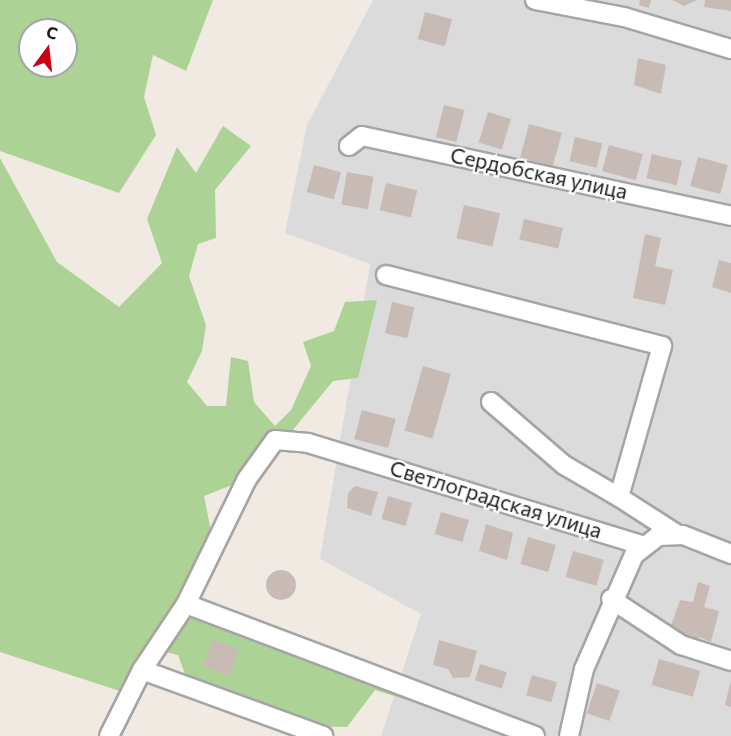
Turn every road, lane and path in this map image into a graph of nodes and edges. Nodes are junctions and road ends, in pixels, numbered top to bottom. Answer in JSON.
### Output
{"nodes":[{"id":1,"x":535,"y":0,"type":"edge"},
{"id":2,"x":731,"y":49,"type":"edge"},
{"id":3,"x":349,"y":146,"type":"dead end"},
{"id":4,"x":731,"y":216,"type":"edge"},
{"id":5,"x":386,"y":275,"type":"dead end"},
{"id":6,"x":491,"y":402,"type":"dead end"},
{"id":7,"x":619,"y":497,"type":"junction"},
{"id":8,"x":678,"y":535,"type":"junction"},
{"id":9,"x":645,"y":546,"type":"junction"},
{"id":10,"x":731,"y":554,"type":"edge"},
{"id":11,"x":611,"y":600,"type":"junction"},
{"id":12,"x":186,"y":604,"type":"junction"},
{"id":13,"x":731,"y":661,"type":"edge"},
{"id":14,"x":142,"y":670,"type":"junction"},
{"id":15,"x":109,"y":736,"type":"edge"},
{"id":16,"x":323,"y":736,"type":"edge"},
{"id":17,"x":535,"y":736,"type":"edge"},
{"id":18,"x":569,"y":736,"type":"edge"}],
"edges":[{"from":1,"to":2,"type":"street"},
{"from":3,"to":4,"type":"street","name":"Сердобская улица"},
{"from":5,"to":7,"type":"street"},
{"from":6,"to":7,"type":"street"},
{"from":7,"to":8,"type":"street"},
{"from":8,"to":9,"type":"street"},
{"from":8,"to":10,"type":"street"},
{"from":9,"to":11,"type":"street"},
{"from":9,"to":12,"type":"street","name":"Светлоградская улица"},
{"from":11,"to":13,"type":"street"},
{"from":11,"to":18,"type":"street"},
{"from":12,"to":14,"type":"street"},
{"from":12,"to":17,"type":"street"},
{"from":14,"to":15,"type":"street"},
{"from":14,"to":16,"type":"street"}]}
